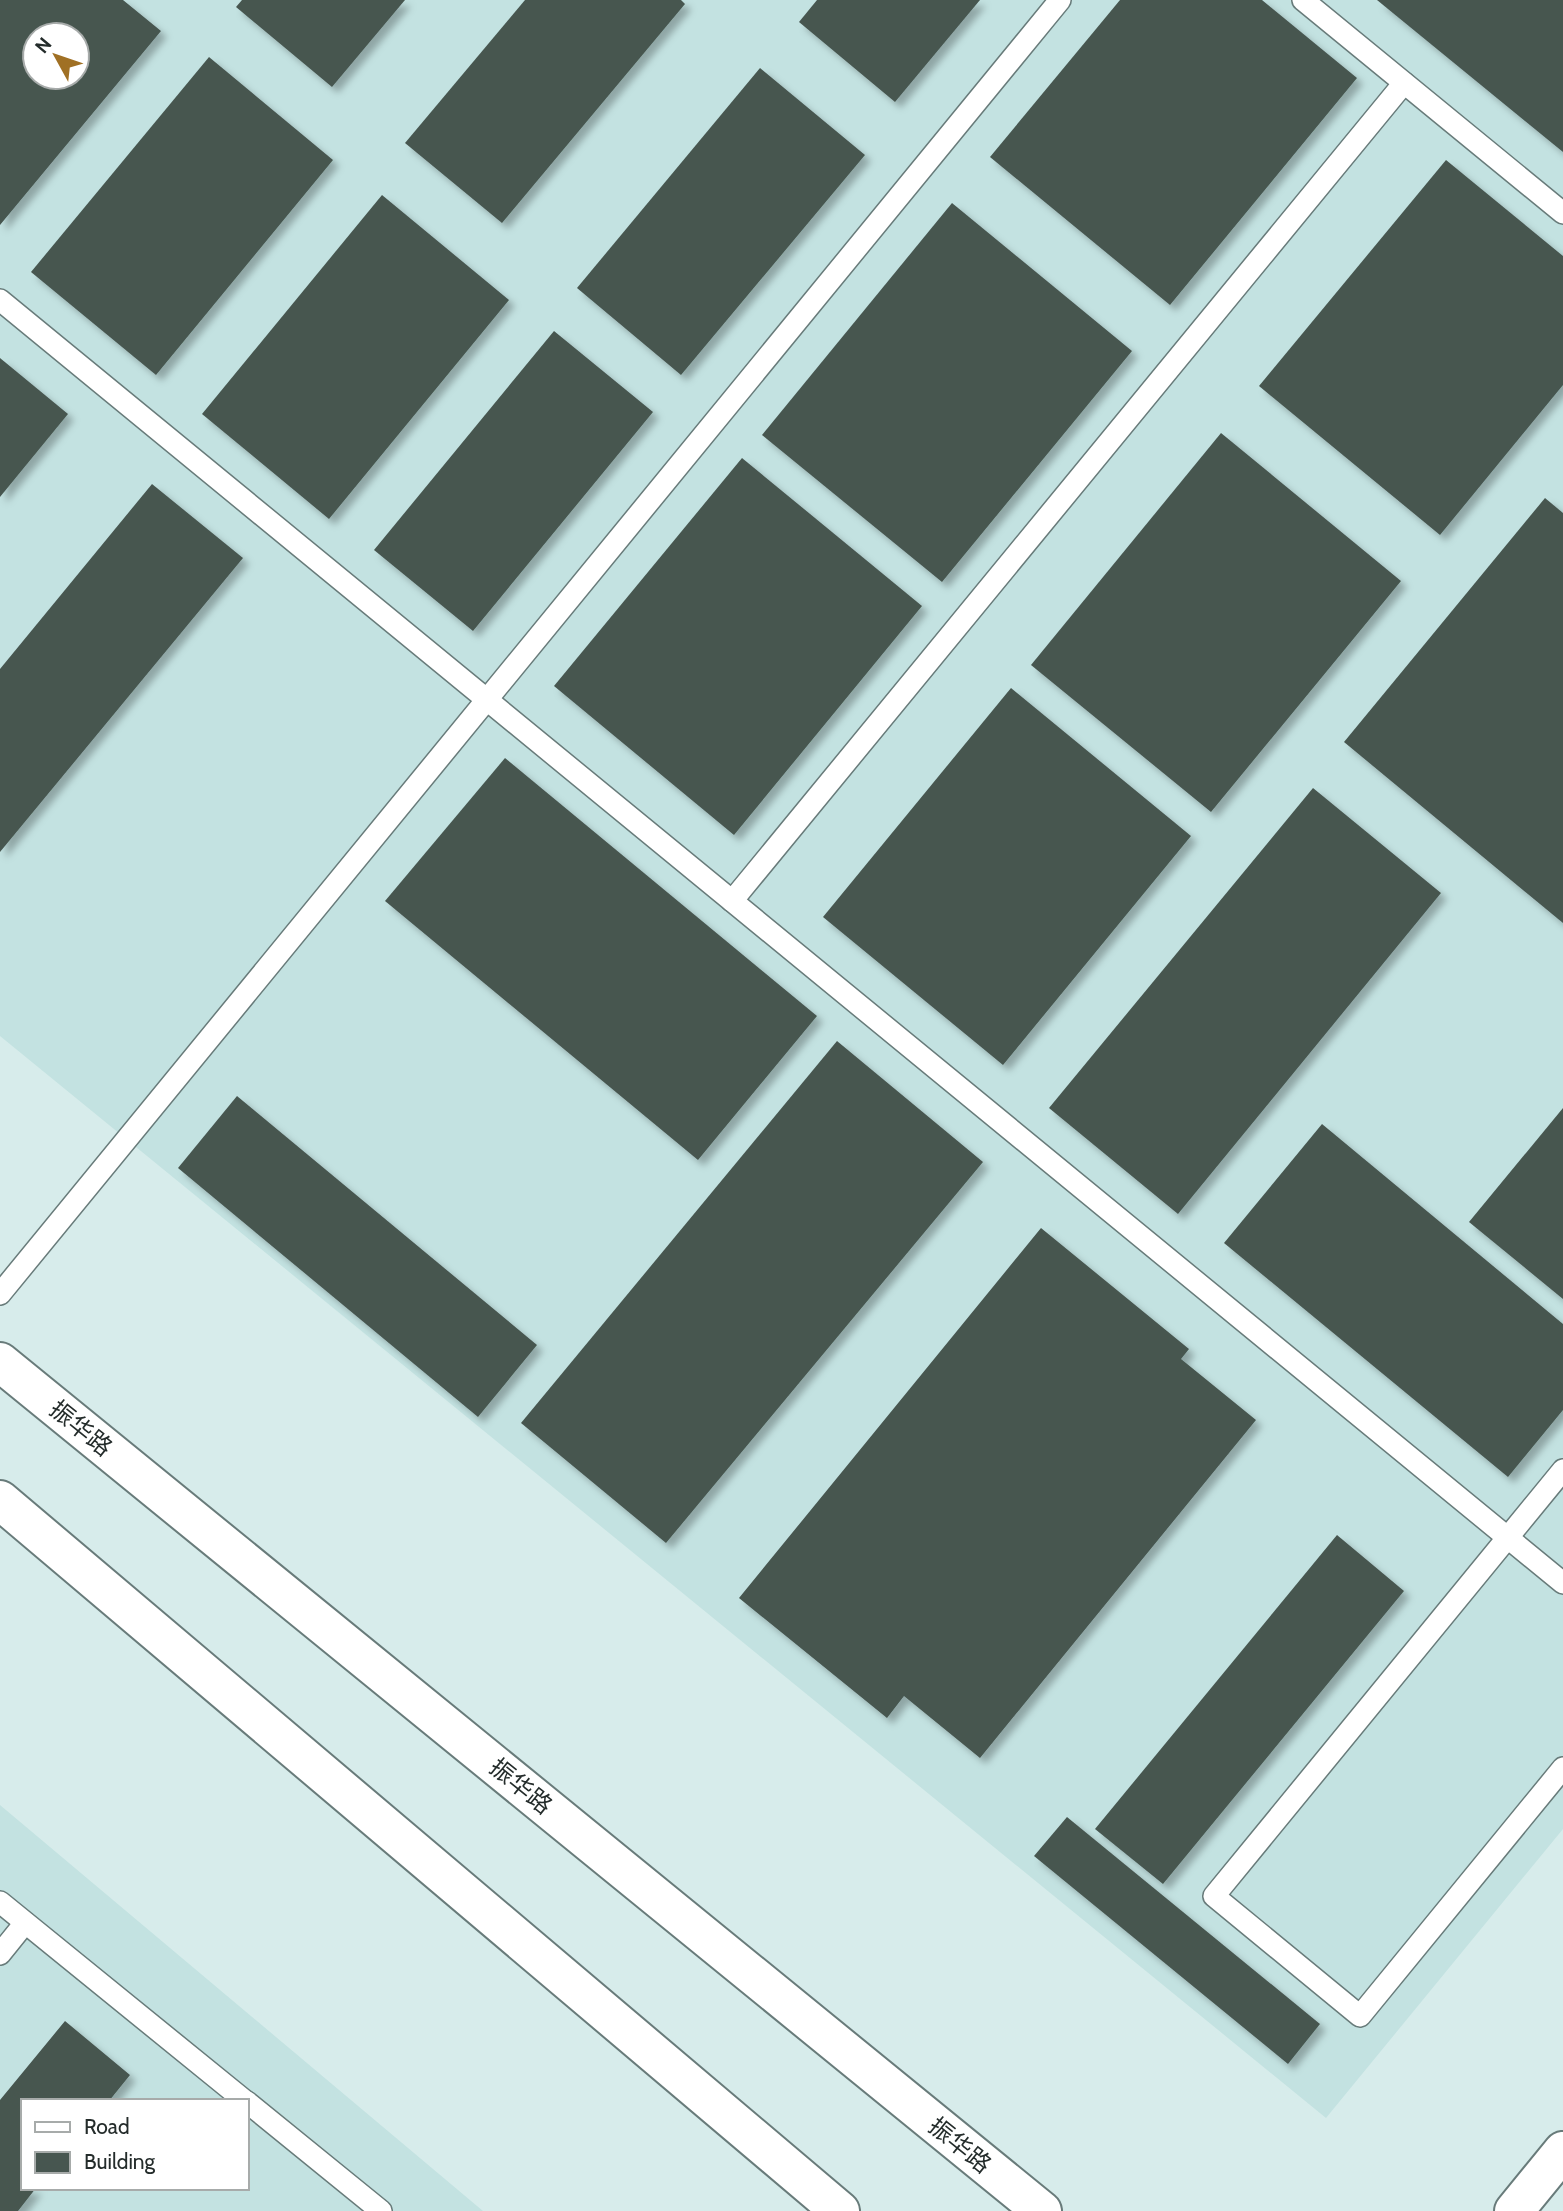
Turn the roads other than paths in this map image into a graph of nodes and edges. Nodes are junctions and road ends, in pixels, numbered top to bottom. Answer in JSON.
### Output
{"nodes":[{"id":1,"x":1060,"y":0,"type":"edge"},
{"id":2,"x":1303,"y":0,"type":"edge"},
{"id":3,"x":1404,"y":83,"type":"junction"},
{"id":4,"x":1563,"y":213,"type":"edge"},
{"id":5,"x":0,"y":300,"type":"edge"},
{"id":6,"x":488,"y":701,"type":"junction"},
{"id":7,"x":732,"y":901,"type":"junction"},
{"id":8,"x":0,"y":1294,"type":"edge"},
{"id":9,"x":0,"y":1362,"type":"edge"},
{"id":10,"x":1563,"y":1470,"type":"edge"},
{"id":11,"x":0,"y":1500,"type":"edge"},
{"id":12,"x":1507,"y":1538,"type":"junction"},
{"id":13,"x":1563,"y":1583,"type":"edge"},
{"id":14,"x":1563,"y":1768,"type":"edge"},
{"id":15,"x":0,"y":1902,"type":"edge"},
{"id":16,"x":25,"y":1923,"type":"junction"},
{"id":17,"x":0,"y":1954,"type":"edge"},
{"id":18,"x":244,"y":2099,"type":"edge"},
{"id":19,"x":248,"y":2103,"type":"edge"},
{"id":20,"x":1563,"y":2151,"type":"edge"},
{"id":21,"x":381,"y":2211,"type":"edge"},
{"id":22,"x":840,"y":2211,"type":"edge"},
{"id":23,"x":1042,"y":2211,"type":"edge"},
{"id":24,"x":1514,"y":2211,"type":"edge"}],
"edges":[{"from":1,"to":6,"type":"lane"},
{"from":2,"to":3,"type":"lane"},
{"from":3,"to":4,"type":"lane"},
{"from":3,"to":7,"type":"lane"},
{"from":5,"to":6,"type":"lane"},
{"from":6,"to":7,"type":"lane"},
{"from":6,"to":8,"type":"lane"},
{"from":7,"to":12,"type":"lane"},
{"from":9,"to":23,"type":"main road","name":"振华路"},
{"from":10,"to":12,"type":"lane"},
{"from":11,"to":22,"type":"main road"},
{"from":12,"to":13,"type":"lane"},
{"from":12,"to":14,"type":"lane"},
{"from":15,"to":16,"type":"lane"},
{"from":16,"to":17,"type":"lane"},
{"from":16,"to":18,"type":"lane"},
{"from":19,"to":21,"type":"lane"},
{"from":20,"to":24,"type":"main road"}]}
